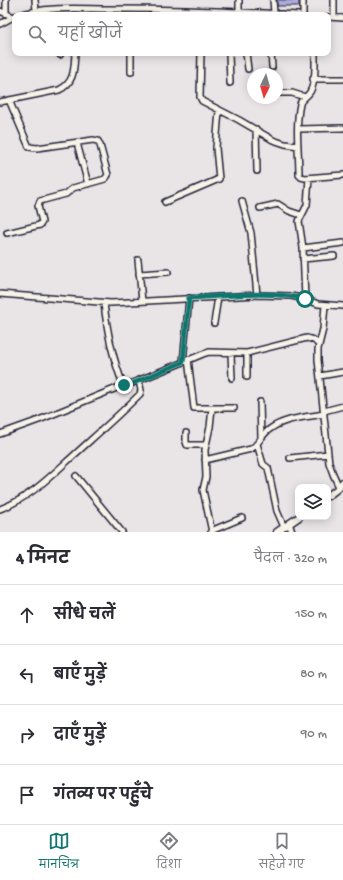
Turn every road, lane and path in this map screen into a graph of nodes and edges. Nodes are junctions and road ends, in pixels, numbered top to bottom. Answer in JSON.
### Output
{"nodes":[{"id":1,"x":6,"y":0,"type":"edge"},
{"id":2,"x":35,"y":0,"type":"edge"},
{"id":3,"x":238,"y":0,"type":"edge"},
{"id":4,"x":273,"y":0,"type":"edge"},
{"id":5,"x":303,"y":0,"type":"edge"},
{"id":6,"x":334,"y":0,"type":"edge"},
{"id":7,"x":75,"y":9,"type":"joint"},
{"id":8,"x":132,"y":9,"type":"junction"},
{"id":9,"x":36,"y":10,"type":"junction"},
{"id":10,"x":0,"y":11,"type":"edge"},
{"id":11,"x":30,"y":12,"type":"edge"},
{"id":12,"x":132,"y":12,"type":"edge"},
{"id":13,"x":200,"y":12,"type":"edge"},
{"id":14,"x":241,"y":12,"type":"edge"},
{"id":15,"x":274,"y":12,"type":"edge"},
{"id":16,"x":303,"y":12,"type":"edge"},
{"id":17,"x":6,"y":13,"type":"junction"},
{"id":18,"x":12,"y":15,"type":"edge"},
{"id":19,"x":331,"y":17,"type":"edge"},
{"id":20,"x":12,"y":18,"type":"edge"},
{"id":21,"x":343,"y":18,"type":"edge"},
{"id":22,"x":0,"y":24,"type":"edge"},
{"id":23,"x":75,"y":56,"type":"edge"},
{"id":24,"x":131,"y":56,"type":"edge"},
{"id":25,"x":201,"y":56,"type":"edge"},
{"id":26,"x":230,"y":56,"type":"edge"},
{"id":27,"x":246,"y":56,"type":"edge"},
{"id":28,"x":271,"y":56,"type":"edge"},
{"id":29,"x":315,"y":56,"type":"edge"},
{"id":30,"x":272,"y":67,"type":"dead end"},
{"id":31,"x":248,"y":68,"type":"edge"},
{"id":32,"x":131,"y":72,"type":"dead end"},
{"id":33,"x":314,"y":79,"type":"junction"},
{"id":34,"x":343,"y":79,"type":"edge"},
{"id":35,"x":230,"y":83,"type":"dead end"},
{"id":36,"x":283,"y":93,"type":"edge"},
{"id":37,"x":305,"y":97,"type":"junction"},
{"id":38,"x":9,"y":100,"type":"junction"},
{"id":39,"x":0,"y":102,"type":"edge"},
{"id":40,"x":219,"y":110,"type":"junction"},
{"id":41,"x":343,"y":128,"type":"edge"},
{"id":42,"x":256,"y":129,"type":"junction"},
{"id":43,"x":298,"y":129,"type":"junction"},
{"id":44,"x":77,"y":143,"type":"junction"},
{"id":45,"x":298,"y":146,"type":"junction"},
{"id":46,"x":258,"y":171,"type":"dead end"},
{"id":47,"x":343,"y":175,"type":"edge"},
{"id":48,"x":309,"y":178,"type":"junction"},
{"id":49,"x":88,"y":184,"type":"junction"},
{"id":50,"x":242,"y":201,"type":"dead end"},
{"id":51,"x":165,"y":202,"type":"dead end"},
{"id":52,"x":260,"y":208,"type":"dead end"},
{"id":53,"x":301,"y":215,"type":"junction"},
{"id":54,"x":7,"y":233,"type":"dead end"},
{"id":55,"x":343,"y":243,"type":"edge"},
{"id":56,"x":302,"y":248,"type":"junction"},
{"id":57,"x":334,"y":256,"type":"dead end"},
{"id":58,"x":303,"y":259,"type":"junction"},
{"id":59,"x":138,"y":260,"type":"dead end"},
{"id":60,"x":168,"y":272,"type":"dead end"},
{"id":61,"x":139,"y":274,"type":"junction"},
{"id":62,"x":0,"y":294,"type":"edge"},
{"id":63,"x":257,"y":295,"type":"junction"},
{"id":64,"x":218,"y":297,"type":"junction"},
{"id":65,"x":189,"y":298,"type":"junction"},
{"id":66,"x":305,"y":299,"type":"junction"},
{"id":67,"x":142,"y":301,"type":"junction"},
{"id":68,"x":104,"y":303,"type":"junction"},
{"id":69,"x":325,"y":305,"type":"junction"},
{"id":70,"x":343,"y":306,"type":"edge"},
{"id":71,"x":214,"y":323,"type":"dead end"},
{"id":72,"x":319,"y":345,"type":"junction"},
{"id":73,"x":247,"y":353,"type":"junction"},
{"id":74,"x":231,"y":354,"type":"junction"},
{"id":75,"x":188,"y":359,"type":"junction"},
{"id":76,"x":183,"y":362,"type":"junction"},
{"id":77,"x":343,"y":372,"type":"edge"},
{"id":78,"x":247,"y":376,"type":"dead end"},
{"id":79,"x":320,"y":376,"type":"junction"},
{"id":80,"x":232,"y":378,"type":"dead end"},
{"id":81,"x":139,"y":381,"type":"junction"},
{"id":82,"x":124,"y":385,"type":"junction"},
{"id":83,"x":260,"y":402,"type":"dead end"},
{"id":84,"x":343,"y":406,"type":"edge"},
{"id":85,"x":212,"y":408,"type":"junction"},
{"id":86,"x":234,"y":408,"type":"dead end"},
{"id":87,"x":324,"y":412,"type":"junction"},
{"id":88,"x":186,"y":433,"type":"dead end"},
{"id":89,"x":0,"y":434,"type":"edge"},
{"id":90,"x":261,"y":438,"type":"junction"},
{"id":91,"x":257,"y":444,"type":"junction"},
{"id":92,"x":206,"y":445,"type":"junction"},
{"id":93,"x":328,"y":454,"type":"junction"},
{"id":94,"x":290,"y":458,"type":"dead end"},
{"id":95,"x":205,"y":460,"type":"junction"},
{"id":96,"x":76,"y":476,"type":"dead end"},
{"id":97,"x":341,"y":487,"type":"edge"},
{"id":98,"x":331,"y":494,"type":"edge"},
{"id":99,"x":0,"y":509,"type":"edge"},
{"id":100,"x":242,"y":518,"type":"dead end"},
{"id":101,"x":295,"y":520,"type":"edge"},
{"id":102,"x":290,"y":523,"type":"junction"},
{"id":103,"x":284,"y":527,"type":"junction"},
{"id":104,"x":212,"y":531,"type":"edge"},
{"id":105,"x":122,"y":532,"type":"edge"},
{"id":106,"x":277,"y":532,"type":"edge"},
{"id":107,"x":292,"y":532,"type":"edge"}],
"edges":[{"from":1,"to":17,"type":"street"},
{"from":2,"to":9,"type":"street"},
{"from":3,"to":14,"type":"street"},
{"from":4,"to":15,"type":"street"},
{"from":5,"to":16,"type":"street"},
{"from":6,"to":19,"type":"street"},
{"from":7,"to":8,"type":"street"},
{"from":7,"to":9,"type":"street"},
{"from":8,"to":12,"type":"street"},
{"from":8,"to":13,"type":"street"},
{"from":9,"to":11,"type":"street"},
{"from":10,"to":17,"type":"street"},
{"from":17,"to":18,"type":"street"},
{"from":19,"to":21,"type":"street"},
{"from":20,"to":22,"type":"street"},
{"from":23,"to":38,"type":"street"},
{"from":24,"to":32,"type":"street"},
{"from":25,"to":40,"type":"street"},
{"from":26,"to":35,"type":"street"},
{"from":27,"to":31,"type":"street"},
{"from":28,"to":30,"type":"street"},
{"from":29,"to":33,"type":"street"},
{"from":33,"to":34,"type":"street"},
{"from":33,"to":37,"type":"street"},
{"from":36,"to":37,"type":"street"},
{"from":37,"to":43,"type":"street"},
{"from":38,"to":39,"type":"street"},
{"from":38,"to":44,"type":"street"},
{"from":40,"to":42,"type":"street"},
{"from":40,"to":51,"type":"street"},
{"from":41,"to":43,"type":"street"},
{"from":42,"to":45,"type":"street"},
{"from":42,"to":46,"type":"street"},
{"from":43,"to":45,"type":"street"},
{"from":44,"to":49,"type":"street"},
{"from":44,"to":49,"type":"street"},
{"from":45,"to":48,"type":"street"},
{"from":47,"to":48,"type":"street"},
{"from":48,"to":53,"type":"street"},
{"from":49,"to":54,"type":"street"},
{"from":50,"to":63,"type":"street"},
{"from":52,"to":53,"type":"street"},
{"from":53,"to":56,"type":"street"},
{"from":55,"to":56,"type":"street"},
{"from":56,"to":58,"type":"street"},
{"from":57,"to":58,"type":"street"},
{"from":58,"to":66,"type":"street"},
{"from":59,"to":61,"type":"street"},
{"from":60,"to":61,"type":"street"},
{"from":61,"to":67,"type":"street"},
{"from":62,"to":68,"type":"street"},
{"from":63,"to":64,"type":"street"},
{"from":63,"to":66,"type":"street"},
{"from":64,"to":65,"type":"street"},
{"from":64,"to":71,"type":"street"},
{"from":65,"to":67,"type":"street"},
{"from":65,"to":76,"type":"street"},
{"from":66,"to":69,"type":"street"},
{"from":67,"to":68,"type":"street"},
{"from":68,"to":82,"type":"street"},
{"from":69,"to":70,"type":"street"},
{"from":69,"to":72,"type":"street"},
{"from":72,"to":73,"type":"street"},
{"from":72,"to":79,"type":"street"},
{"from":73,"to":74,"type":"street"},
{"from":73,"to":78,"type":"street"},
{"from":74,"to":75,"type":"street"},
{"from":74,"to":80,"type":"street"},
{"from":75,"to":76,"type":"street"},
{"from":75,"to":85,"type":"street"},
{"from":76,"to":81,"type":"street"},
{"from":77,"to":79,"type":"street"},
{"from":79,"to":87,"type":"street"},
{"from":81,"to":82,"type":"street"},
{"from":81,"to":99,"type":"street"},
{"from":82,"to":89,"type":"street"},
{"from":83,"to":90,"type":"street"},
{"from":84,"to":87,"type":"street"},
{"from":85,"to":86,"type":"street"},
{"from":85,"to":92,"type":"street"},
{"from":87,"to":90,"type":"street"},
{"from":87,"to":93,"type":"street"},
{"from":88,"to":92,"type":"street"},
{"from":90,"to":91,"type":"street"},
{"from":91,"to":95,"type":"street"},
{"from":91,"to":103,"type":"street"},
{"from":92,"to":95,"type":"street"},
{"from":93,"to":94,"type":"street"},
{"from":93,"to":97,"type":"street"},
{"from":95,"to":104,"type":"street"},
{"from":96,"to":105,"type":"street"},
{"from":97,"to":98,"type":"main road"},
{"from":100,"to":104,"type":"street"},
{"from":101,"to":102,"type":"main road"},
{"from":102,"to":103,"type":"main road"},
{"from":102,"to":107,"type":"street"},
{"from":103,"to":106,"type":"main road"}]}
